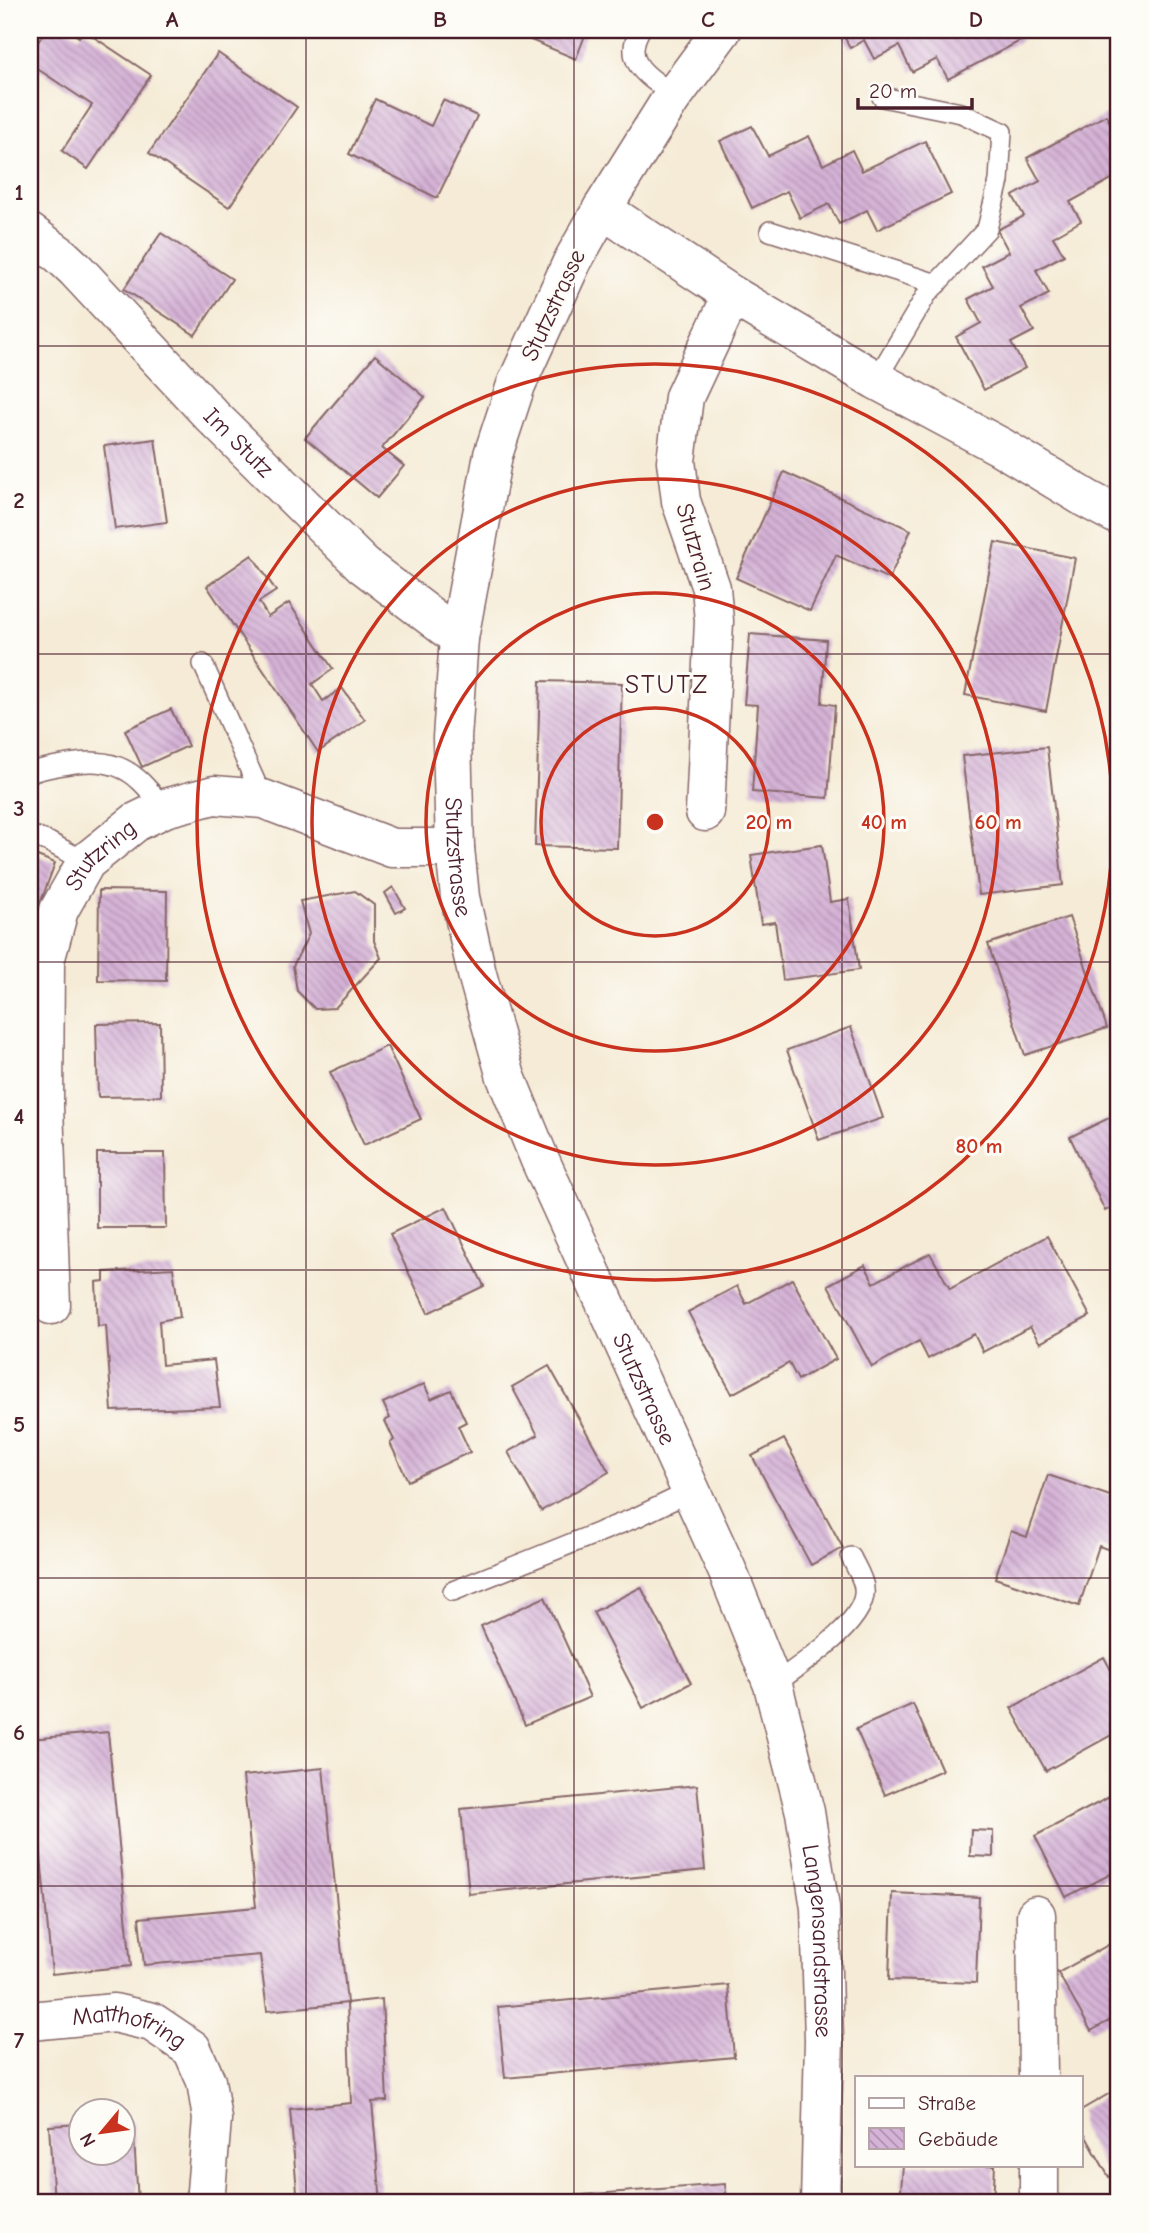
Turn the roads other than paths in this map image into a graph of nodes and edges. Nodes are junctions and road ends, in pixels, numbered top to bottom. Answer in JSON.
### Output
{"nodes":[{"id":1,"x":640,"y":30,"type":"edge"},
{"id":2,"x":722,"y":30,"type":"edge"},
{"id":3,"x":674,"y":95,"type":"junction"},
{"id":4,"x":882,"y":97,"type":"dead end"},
{"id":5,"x":602,"y":209,"type":"junction"},
{"id":6,"x":770,"y":231,"type":"dead end"},
{"id":7,"x":30,"y":233,"type":"edge"},
{"id":8,"x":937,"y":284,"type":"junction"},
{"id":9,"x":732,"y":295,"type":"junction"},
{"id":10,"x":876,"y":380,"type":"junction"},
{"id":11,"x":1118,"y":512,"type":"edge"},
{"id":12,"x":459,"y":638,"type":"junction"},
{"id":13,"x":203,"y":664,"type":"dead end"},
{"id":14,"x":30,"y":772,"type":"edge"},
{"id":15,"x":263,"y":799,"type":"junction"},
{"id":16,"x":164,"y":808,"type":"junction"},
{"id":17,"x":705,"y":811,"type":"dead end"},
{"id":18,"x":30,"y":835,"type":"edge"},
{"id":19,"x":455,"y":848,"type":"junction"},
{"id":20,"x":86,"y":862,"type":"junction"},
{"id":21,"x":37,"y":1106,"type":"edge"},
{"id":22,"x":39,"y":1227,"type":"edge"},
{"id":23,"x":51,"y":1305,"type":"dead end"},
{"id":24,"x":689,"y":1492,"type":"junction"},
{"id":25,"x":851,"y":1557,"type":"dead end"},
{"id":26,"x":453,"y":1591,"type":"dead end"},
{"id":27,"x":773,"y":1685,"type":"junction"},
{"id":28,"x":1035,"y":1915,"type":"dead end"},
{"id":29,"x":30,"y":2021,"type":"edge"},
{"id":30,"x":1038,"y":2076,"type":"edge"},
{"id":31,"x":1039,"y":2166,"type":"edge"},
{"id":32,"x":205,"y":2203,"type":"edge"},
{"id":33,"x":820,"y":2203,"type":"edge"},
{"id":34,"x":1039,"y":2203,"type":"edge"}],
"edges":[{"from":1,"to":3,"type":"lane"},
{"from":2,"to":3,"type":"street","name":"Stutzstrasse"},
{"from":3,"to":5,"type":"street","name":"Stutzstrasse"},
{"from":4,"to":8,"type":"lane"},
{"from":5,"to":9,"type":"street"},
{"from":5,"to":12,"type":"street","name":"Stutzstrasse"},
{"from":6,"to":8,"type":"lane"},
{"from":7,"to":12,"type":"street","name":"Im Stutz"},
{"from":8,"to":10,"type":"lane"},
{"from":9,"to":10,"type":"street"},
{"from":9,"to":17,"type":"street","name":"Stutzrain"},
{"from":10,"to":11,"type":"street"},
{"from":12,"to":19,"type":"street","name":"Stutzstrasse"},
{"from":13,"to":15,"type":"lane"},
{"from":14,"to":16,"type":"lane"},
{"from":15,"to":16,"type":"street","name":"Stutzring"},
{"from":15,"to":19,"type":"street","name":"Stutzring"},
{"from":16,"to":20,"type":"street","name":"Stutzring"},
{"from":18,"to":20,"type":"lane"},
{"from":19,"to":24,"type":"street","name":"Stutzstrasse"},
{"from":20,"to":21,"type":"street","name":"Stutzring"},
{"from":21,"to":22,"type":"street","name":"Stutzring"},
{"from":22,"to":23,"type":"street","name":"Stutzring"},
{"from":24,"to":26,"type":"lane"},
{"from":24,"to":27,"type":"street","name":"Stutzstrasse"},
{"from":25,"to":27,"type":"lane"},
{"from":27,"to":33,"type":"street","name":"Langensandstrasse"},
{"from":28,"to":30,"type":"street"},
{"from":29,"to":32,"type":"street","name":"Matthofring"},
{"from":31,"to":34,"type":"street"}]}
